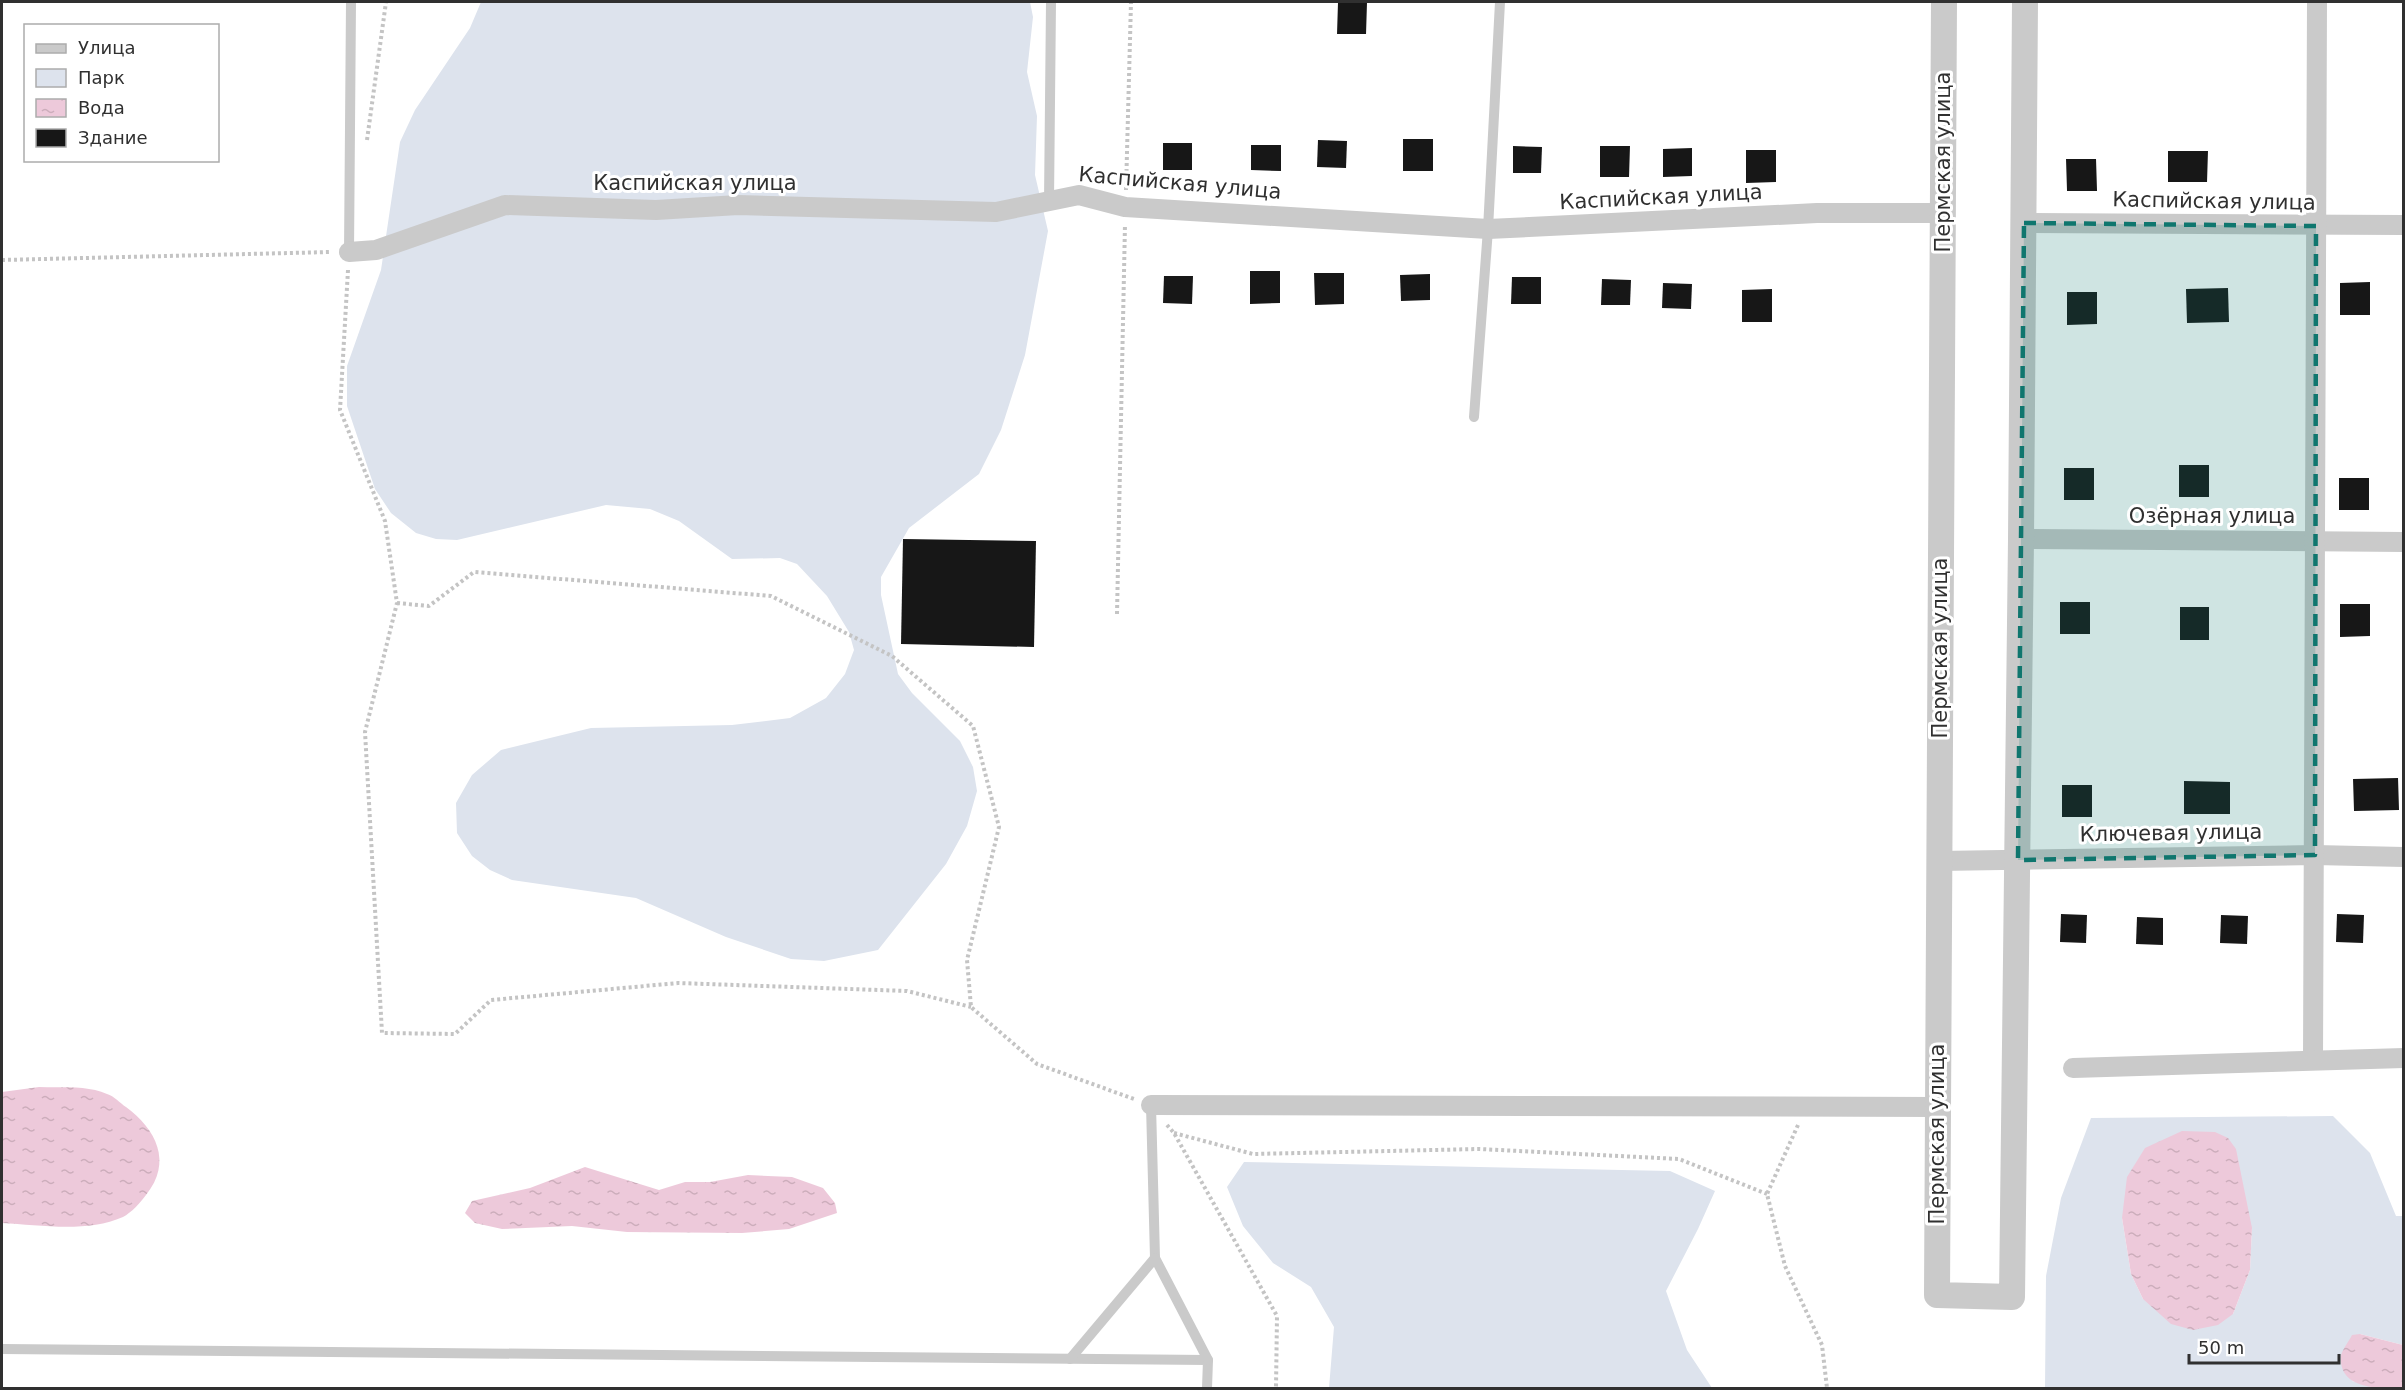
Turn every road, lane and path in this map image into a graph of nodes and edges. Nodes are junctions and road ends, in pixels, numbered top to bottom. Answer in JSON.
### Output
{"nodes":[{"id":1,"x":351,"y":2,"type":"edge"},
{"id":2,"x":386,"y":2,"type":"edge"},
{"id":3,"x":1051,"y":2,"type":"edge"},
{"id":4,"x":1131,"y":2,"type":"edge"},
{"id":5,"x":1500,"y":2,"type":"edge"},
{"id":6,"x":1944,"y":2,"type":"edge"},
{"id":7,"x":2025,"y":2,"type":"edge"},
{"id":8,"x":2317,"y":2,"type":"edge"},
{"id":9,"x":365,"y":150,"type":"dead end"},
{"id":10,"x":1050,"y":201,"type":"junction"},
{"id":11,"x":1125,"y":207,"type":"junction"},
{"id":12,"x":1943,"y":213,"type":"junction"},
{"id":13,"x":2024,"y":223,"type":"junction"},
{"id":14,"x":2403,"y":225,"type":"edge"},
{"id":15,"x":2316,"y":226,"type":"junction"},
{"id":16,"x":1488,"y":229,"type":"junction"},
{"id":17,"x":350,"y":252,"type":"junction"},
{"id":18,"x":2,"y":260,"type":"edge"},
{"id":19,"x":1474,"y":417,"type":"dead end"},
{"id":20,"x":2021,"y":539,"type":"junction"},
{"id":21,"x":2315,"y":540,"type":"junction"},
{"id":22,"x":2403,"y":542,"type":"edge"},
{"id":23,"x":397,"y":603,"type":"junction"},
{"id":24,"x":1117,"y":614,"type":"dead end"},
{"id":25,"x":2315,"y":855,"type":"junction"},
{"id":26,"x":2403,"y":857,"type":"edge"},
{"id":27,"x":2018,"y":860,"type":"junction"},
{"id":28,"x":1939,"y":861,"type":"junction"},
{"id":29,"x":971,"y":1007,"type":"junction"},
{"id":30,"x":2403,"y":1058,"type":"edge"},
{"id":31,"x":2313,"y":1060,"type":"junction"},
{"id":32,"x":2073,"y":1068,"type":"dead end"},
{"id":33,"x":1151,"y":1105,"type":"junction"},
{"id":34,"x":1806,"y":1107,"type":"junction"},
{"id":35,"x":1938,"y":1107,"type":"junction"},
{"id":36,"x":1174,"y":1133,"type":"junction"},
{"id":37,"x":1767,"y":1194,"type":"junction"},
{"id":38,"x":1155,"y":1258,"type":"junction"},
{"id":39,"x":2,"y":1349,"type":"edge"},
{"id":40,"x":1070,"y":1359,"type":"junction"},
{"id":41,"x":1208,"y":1360,"type":"junction"},
{"id":42,"x":1207,"y":1389,"type":"edge"},
{"id":43,"x":1276,"y":1389,"type":"edge"},
{"id":44,"x":1827,"y":1389,"type":"edge"}],
"edges":[{"from":1,"to":17,"type":"lane"},
{"from":2,"to":9,"type":"path"},
{"from":3,"to":10,"type":"lane"},
{"from":4,"to":11,"type":"path"},
{"from":5,"to":16,"type":"lane"},
{"from":6,"to":12,"type":"street","name":"Пермская улица"},
{"from":7,"to":13,"type":"street"},
{"from":8,"to":15,"type":"street"},
{"from":10,"to":11,"type":"street","name":"Каспийская улица"},
{"from":10,"to":17,"type":"street","name":"Каспийская улица"},
{"from":11,"to":16,"type":"street","name":"Каспийская улица"},
{"from":11,"to":24,"type":"path"},
{"from":12,"to":16,"type":"street","name":"Каспийская улица"},
{"from":12,"to":28,"type":"street","name":"Пермская улица"},
{"from":13,"to":15,"type":"street","name":"Каспийская улица"},
{"from":13,"to":20,"type":"street"},
{"from":14,"to":15,"type":"street","name":"Каспийская улица"},
{"from":15,"to":21,"type":"street"},
{"from":16,"to":19,"type":"lane"},
{"from":17,"to":18,"type":"path"},
{"from":17,"to":23,"type":"path"},
{"from":20,"to":21,"type":"street","name":"Озёрная улица"},
{"from":20,"to":27,"type":"street"},
{"from":21,"to":22,"type":"street","name":"Озёрная улица"},
{"from":21,"to":25,"type":"street"},
{"from":23,"to":29,"type":"path"},
{"from":23,"to":29,"type":"path"},
{"from":25,"to":26,"type":"street","name":"Ключевая улица"},
{"from":25,"to":27,"type":"street","name":"Ключевая улица"},
{"from":25,"to":31,"type":"street"},
{"from":27,"to":28,"type":"street","name":"Ключевая улица"},
{"from":27,"to":35,"type":"street","name":"Пермская улица"},
{"from":28,"to":35,"type":"street","name":"Пермская улица"},
{"from":29,"to":33,"type":"path"},
{"from":30,"to":31,"type":"street"},
{"from":31,"to":32,"type":"street"},
{"from":33,"to":34,"type":"street"},
{"from":33,"to":36,"type":"path"},
{"from":33,"to":38,"type":"lane"},
{"from":34,"to":35,"type":"street"},
{"from":34,"to":37,"type":"path"},
{"from":36,"to":37,"type":"path"},
{"from":36,"to":43,"type":"path"},
{"from":37,"to":44,"type":"path"},
{"from":38,"to":40,"type":"lane"},
{"from":38,"to":41,"type":"lane"},
{"from":39,"to":40,"type":"lane"},
{"from":40,"to":41,"type":"lane"},
{"from":41,"to":42,"type":"lane"}]}
